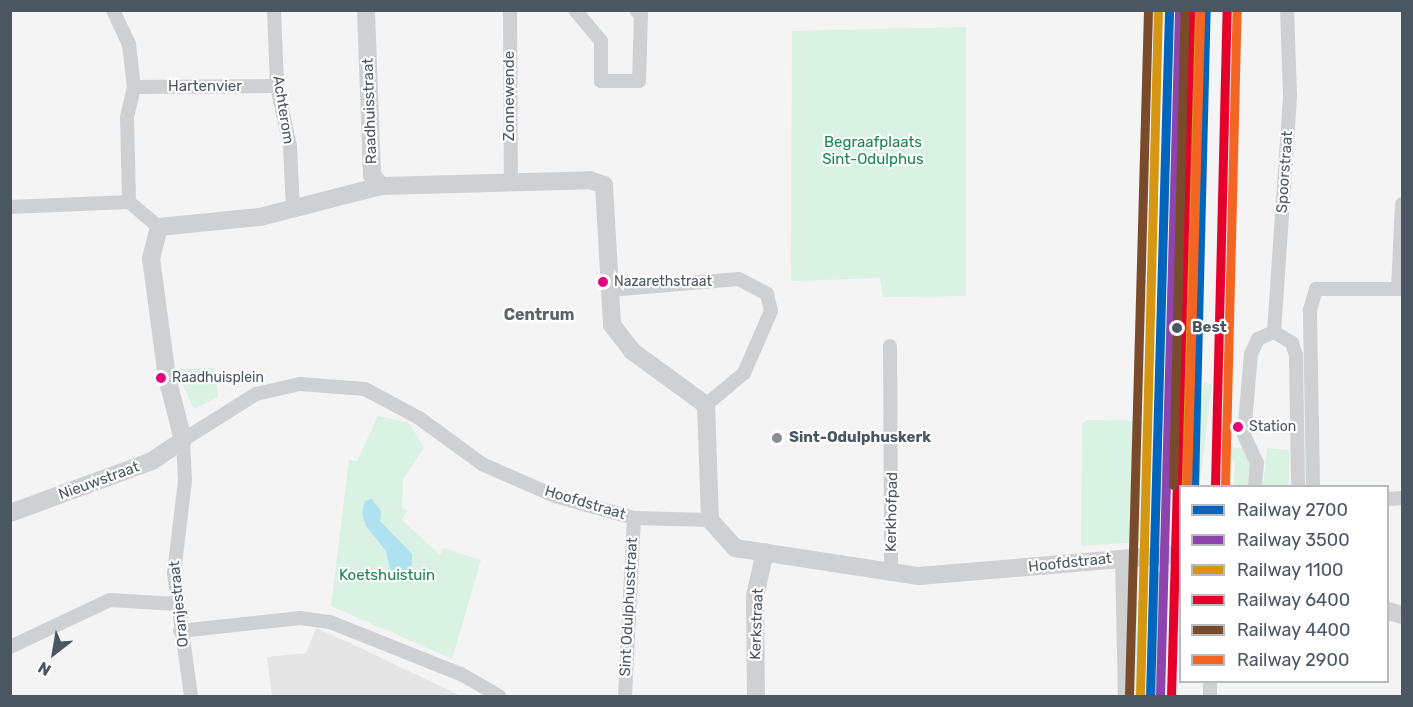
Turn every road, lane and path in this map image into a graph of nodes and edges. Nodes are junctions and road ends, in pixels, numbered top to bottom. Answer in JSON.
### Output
{"nodes":[{"id":1,"x":113,"y":10,"type":"edge"},
{"id":2,"x":274,"y":10,"type":"edge"},
{"id":3,"x":366,"y":10,"type":"edge"},
{"id":4,"x":510,"y":10,"type":"edge"},
{"id":5,"x":575,"y":10,"type":"edge"},
{"id":6,"x":636,"y":10,"type":"edge"},
{"id":7,"x":1287,"y":10,"type":"edge"},
{"id":8,"x":277,"y":86,"type":"junction"},
{"id":9,"x":134,"y":87,"type":"junction"},
{"id":10,"x":511,"y":182,"type":"junction"},
{"id":11,"x":381,"y":186,"type":"junction"},
{"id":12,"x":129,"y":202,"type":"junction"},
{"id":13,"x":1402,"y":204,"type":"edge"},
{"id":14,"x":10,"y":207,"type":"edge"},
{"id":15,"x":293,"y":209,"type":"junction"},
{"id":16,"x":159,"y":227,"type":"junction"},
{"id":17,"x":1400,"y":289,"type":"edge"},
{"id":18,"x":610,"y":290,"type":"junction"},
{"id":19,"x":1274,"y":332,"type":"junction"},
{"id":20,"x":890,"y":346,"type":"dead end"},
{"id":21,"x":706,"y":405,"type":"junction"},
{"id":22,"x":183,"y":440,"type":"junction"},
{"id":23,"x":1255,"y":485,"type":"edge"},
{"id":24,"x":1298,"y":485,"type":"edge"},
{"id":25,"x":1313,"y":485,"type":"edge"},
{"id":26,"x":10,"y":513,"type":"edge"},
{"id":27,"x":634,"y":518,"type":"junction"},
{"id":28,"x":710,"y":520,"type":"junction"},
{"id":29,"x":765,"y":552,"type":"junction"},
{"id":30,"x":1179,"y":554,"type":"edge"},
{"id":31,"x":1122,"y":558,"type":"junction"},
{"id":32,"x":891,"y":571,"type":"junction"},
{"id":33,"x":176,"y":604,"type":"junction"},
{"id":34,"x":180,"y":631,"type":"junction"},
{"id":35,"x":10,"y":647,"type":"edge"},
{"id":36,"x":191,"y":696,"type":"edge"},
{"id":37,"x":499,"y":696,"type":"edge"},
{"id":38,"x":625,"y":696,"type":"edge"},
{"id":39,"x":756,"y":696,"type":"edge"},
{"id":40,"x":1125,"y":696,"type":"edge"}],
"edges":[{"from":1,"to":9,"type":"street"},
{"from":2,"to":8,"type":"street","name":"Achterom"},
{"from":3,"to":11,"type":"street","name":"Raadhuisstraat"},
{"from":4,"to":10,"type":"street","name":"Zonnewende"},
{"from":5,"to":6,"type":"street"},
{"from":7,"to":19,"type":"street","name":"Spoorstraat"},
{"from":8,"to":9,"type":"street","name":"Hartenvier"},
{"from":8,"to":15,"type":"street","name":"Achterom"},
{"from":9,"to":12,"type":"street"},
{"from":10,"to":11,"type":"street","name":"Raadhuisstraat"},
{"from":10,"to":18,"type":"street","name":"Raadhuisstraat"},
{"from":11,"to":15,"type":"street"},
{"from":12,"to":14,"type":"street"},
{"from":12,"to":16,"type":"street"},
{"from":13,"to":17,"type":"street"},
{"from":15,"to":16,"type":"street"},
{"from":16,"to":22,"type":"street"},
{"from":17,"to":25,"type":"street"},
{"from":18,"to":21,"type":"street"},
{"from":18,"to":21,"type":"street"},
{"from":19,"to":23,"type":"street"},
{"from":19,"to":24,"type":"street"},
{"from":20,"to":32,"type":"street","name":"Kerkhofpad"},
{"from":21,"to":28,"type":"street"},
{"from":22,"to":26,"type":"street","name":"Nieuwstraat"},
{"from":22,"to":27,"type":"street","name":"Hoofdstraat"},
{"from":22,"to":33,"type":"street","name":"Oranjestraat"},
{"from":27,"to":28,"type":"street","name":"Hoofdstraat"},
{"from":27,"to":38,"type":"street","name":"Sint Odulphusstraat"},
{"from":28,"to":29,"type":"street","name":"Hoofdstraat"},
{"from":29,"to":32,"type":"street","name":"Hoofdstraat"},
{"from":29,"to":39,"type":"street","name":"Kerkstraat"},
{"from":30,"to":31,"type":"street","name":"Hoofdstraat"},
{"from":31,"to":32,"type":"street","name":"Hoofdstraat"},
{"from":31,"to":40,"type":"street"},
{"from":33,"to":34,"type":"street","name":"Oranjestraat"},
{"from":33,"to":35,"type":"street"},
{"from":34,"to":36,"type":"street","name":"Oranjestraat"},
{"from":34,"to":37,"type":"street"}]}
